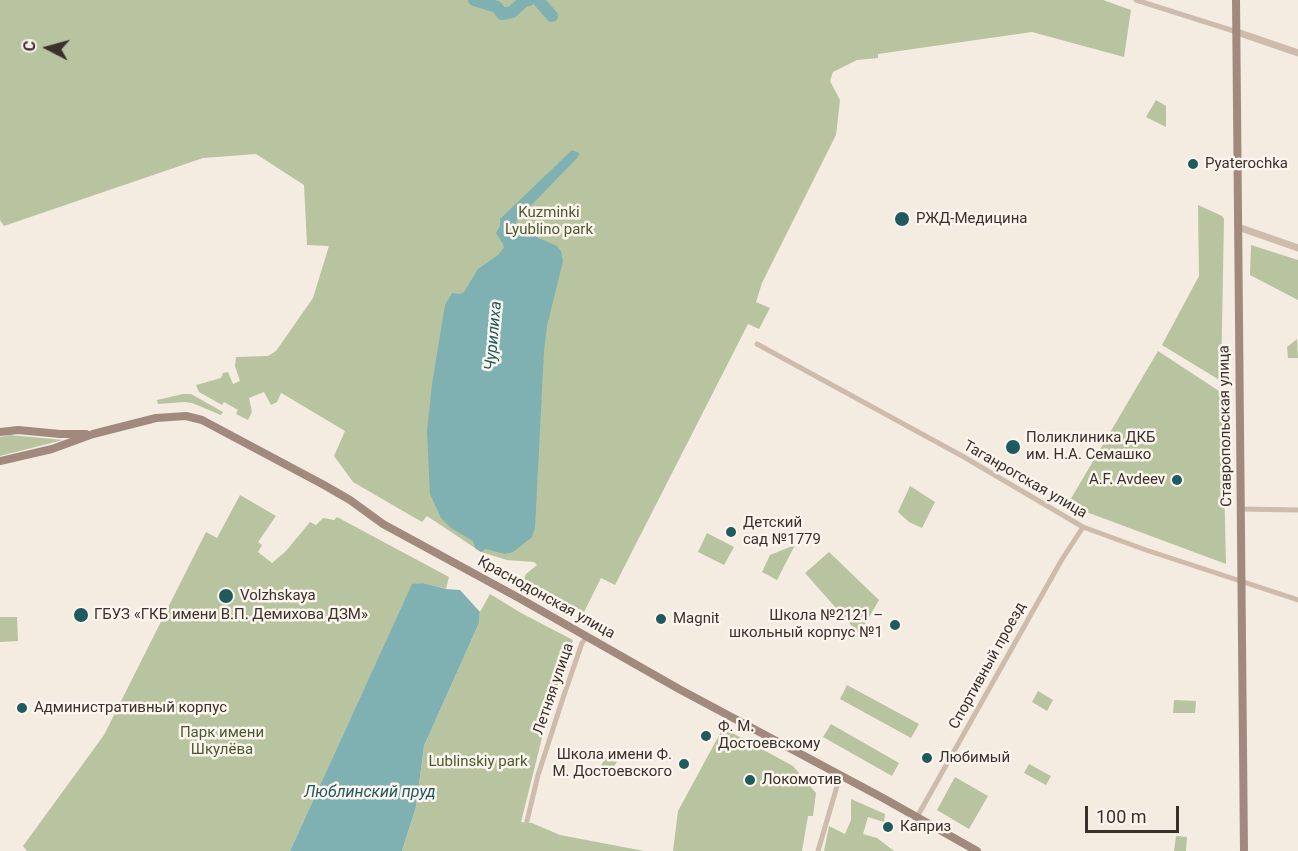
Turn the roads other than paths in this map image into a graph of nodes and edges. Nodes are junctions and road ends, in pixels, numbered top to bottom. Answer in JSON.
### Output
{"nodes":[{"id":1,"x":1136,"y":0,"type":"edge"},
{"id":2,"x":1236,"y":0,"type":"edge"},
{"id":3,"x":1237,"y":32,"type":"junction"},
{"id":4,"x":1298,"y":53,"type":"edge"},
{"id":5,"x":1238,"y":227,"type":"junction"},
{"id":6,"x":1298,"y":248,"type":"edge"},
{"id":7,"x":757,"y":344,"type":"dead end"},
{"id":8,"x":0,"y":432,"type":"edge"},
{"id":9,"x":93,"y":434,"type":"junction"},
{"id":10,"x":0,"y":461,"type":"edge"},
{"id":11,"x":1240,"y":509,"type":"junction"},
{"id":12,"x":1298,"y":510,"type":"edge"},
{"id":13,"x":1083,"y":527,"type":"junction"},
{"id":14,"x":1242,"y":581,"type":"junction"},
{"id":15,"x":1298,"y":600,"type":"edge"},
{"id":16,"x":587,"y":637,"type":"junction"},
{"id":17,"x":840,"y":776,"type":"junction"},
{"id":18,"x":916,"y":817,"type":"junction"},
{"id":19,"x":527,"y":820,"type":"dead end"},
{"id":20,"x":818,"y":851,"type":"edge"},
{"id":21,"x":977,"y":851,"type":"edge"},
{"id":22,"x":1244,"y":851,"type":"edge"}],
"edges":[{"from":1,"to":3,"type":"street"},
{"from":2,"to":3,"type":"main road","name":"Ставропольская улица"},
{"from":3,"to":4,"type":"street"},
{"from":3,"to":5,"type":"main road","name":"Ставропольская улица"},
{"from":5,"to":6,"type":"street"},
{"from":5,"to":11,"type":"main road","name":"Ставропольская улица"},
{"from":7,"to":13,"type":"street","name":"Таганрогская улица"},
{"from":8,"to":9,"type":"main road"},
{"from":9,"to":10,"type":"main road"},
{"from":9,"to":16,"type":"main road","name":"Краснодонская улица"},
{"from":11,"to":12,"type":"street"},
{"from":11,"to":14,"type":"main road","name":"Ставропольская улица"},
{"from":13,"to":14,"type":"street","name":"Таганрогская улица"},
{"from":13,"to":18,"type":"street","name":"Спортивный проезд"},
{"from":14,"to":15,"type":"street","name":"Таганрогская улица"},
{"from":14,"to":22,"type":"main road","name":"Ставропольская улица"},
{"from":16,"to":17,"type":"main road","name":"Краснодонская улица"},
{"from":16,"to":19,"type":"street","name":"Летняя улица"},
{"from":17,"to":18,"type":"main road","name":"Краснодонская улица"},
{"from":17,"to":20,"type":"street"},
{"from":18,"to":21,"type":"main road","name":"Краснодонская улица"}]}
